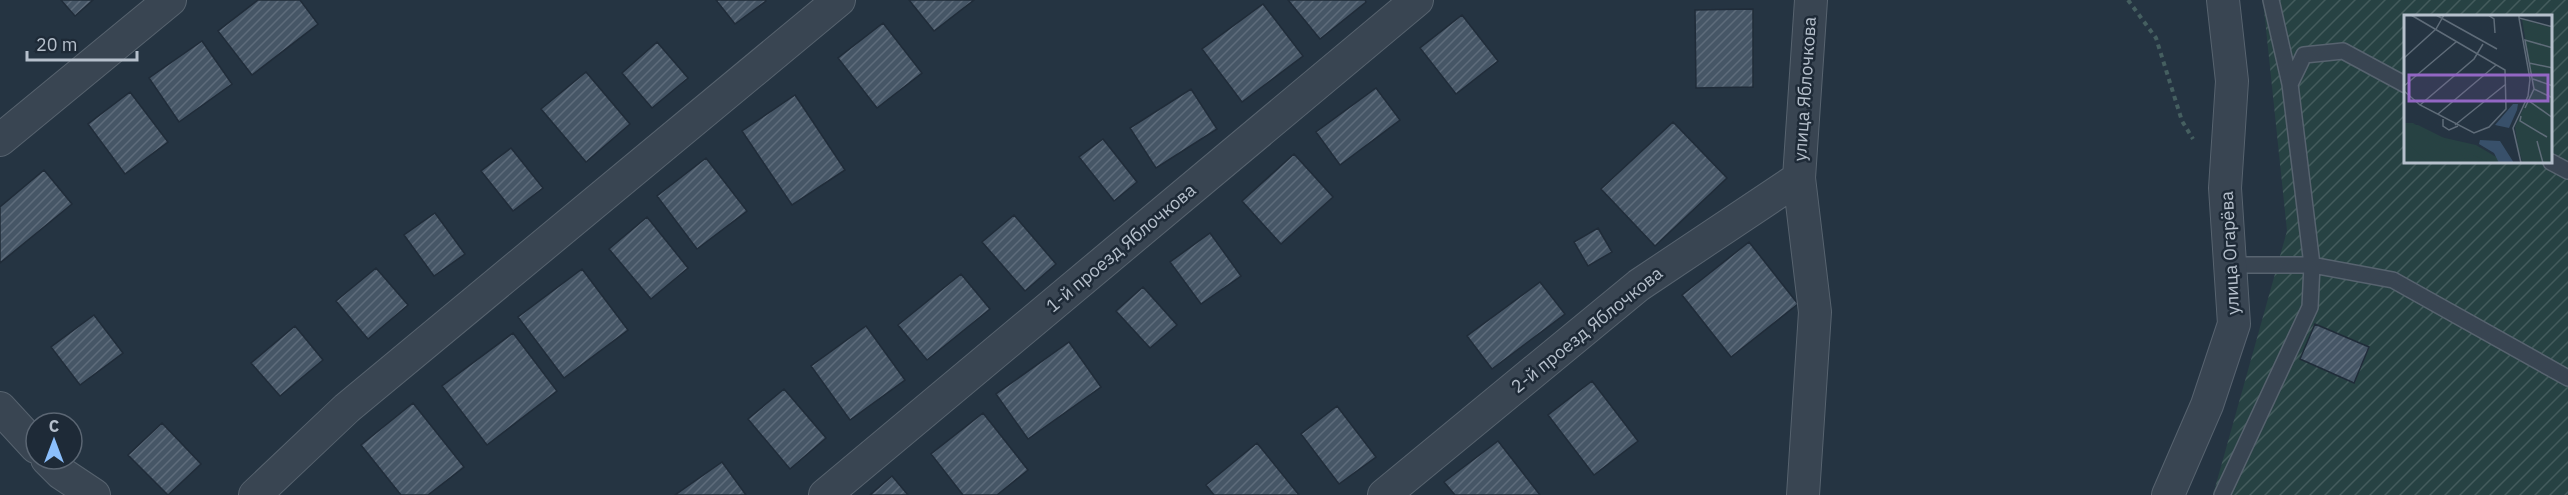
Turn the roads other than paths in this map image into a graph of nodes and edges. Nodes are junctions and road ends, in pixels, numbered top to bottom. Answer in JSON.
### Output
{"nodes":[{"id":1,"x":170,"y":0,"type":"edge"},
{"id":2,"x":839,"y":0,"type":"edge"},
{"id":3,"x":1417,"y":0,"type":"edge"},
{"id":4,"x":1811,"y":0,"type":"edge"},
{"id":5,"x":2223,"y":0,"type":"edge"},
{"id":6,"x":2271,"y":0,"type":"edge"},
{"id":7,"x":2290,"y":84,"type":"junction"},
{"id":8,"x":2404,"y":84,"type":"edge"},
{"id":9,"x":0,"y":140,"type":"edge"},
{"id":10,"x":2553,"y":163,"type":"edge"},
{"id":11,"x":2568,"y":171,"type":"edge"},
{"id":12,"x":1799,"y":178,"type":"junction"},
{"id":13,"x":2312,"y":264,"type":"junction"},
{"id":14,"x":2230,"y":265,"type":"junction"},
{"id":15,"x":2568,"y":378,"type":"edge"},
{"id":16,"x":0,"y":408,"type":"edge"},
{"id":17,"x":24,"y":434,"type":"edge"},
{"id":18,"x":59,"y":471,"type":"edge"},
{"id":19,"x":2223,"y":494,"type":"edge"},
{"id":20,"x":94,"y":495,"type":"edge"},
{"id":21,"x":255,"y":495,"type":"edge"},
{"id":22,"x":825,"y":495,"type":"edge"},
{"id":23,"x":1384,"y":495,"type":"edge"},
{"id":24,"x":1803,"y":495,"type":"edge"},
{"id":25,"x":2168,"y":495,"type":"edge"}],
"edges":[{"from":1,"to":9,"type":"street"},
{"from":2,"to":21,"type":"street"},
{"from":3,"to":22,"type":"street","name":"1-й проезд Яблочкова"},
{"from":4,"to":12,"type":"street","name":"улица Яблочкова"},
{"from":5,"to":14,"type":"street","name":"улица Огарёва"},
{"from":6,"to":7,"type":"lane"},
{"from":7,"to":8,"type":"lane"},
{"from":7,"to":13,"type":"lane"},
{"from":10,"to":11,"type":"lane"},
{"from":12,"to":23,"type":"street","name":"2-й проезд Яблочкова"},
{"from":12,"to":24,"type":"street","name":"улица Яблочкова"},
{"from":13,"to":14,"type":"lane"},
{"from":13,"to":15,"type":"lane"},
{"from":13,"to":19,"type":"lane"},
{"from":14,"to":25,"type":"street","name":"улица Огарёва"},
{"from":16,"to":17,"type":"street"},
{"from":18,"to":20,"type":"street"}]}
